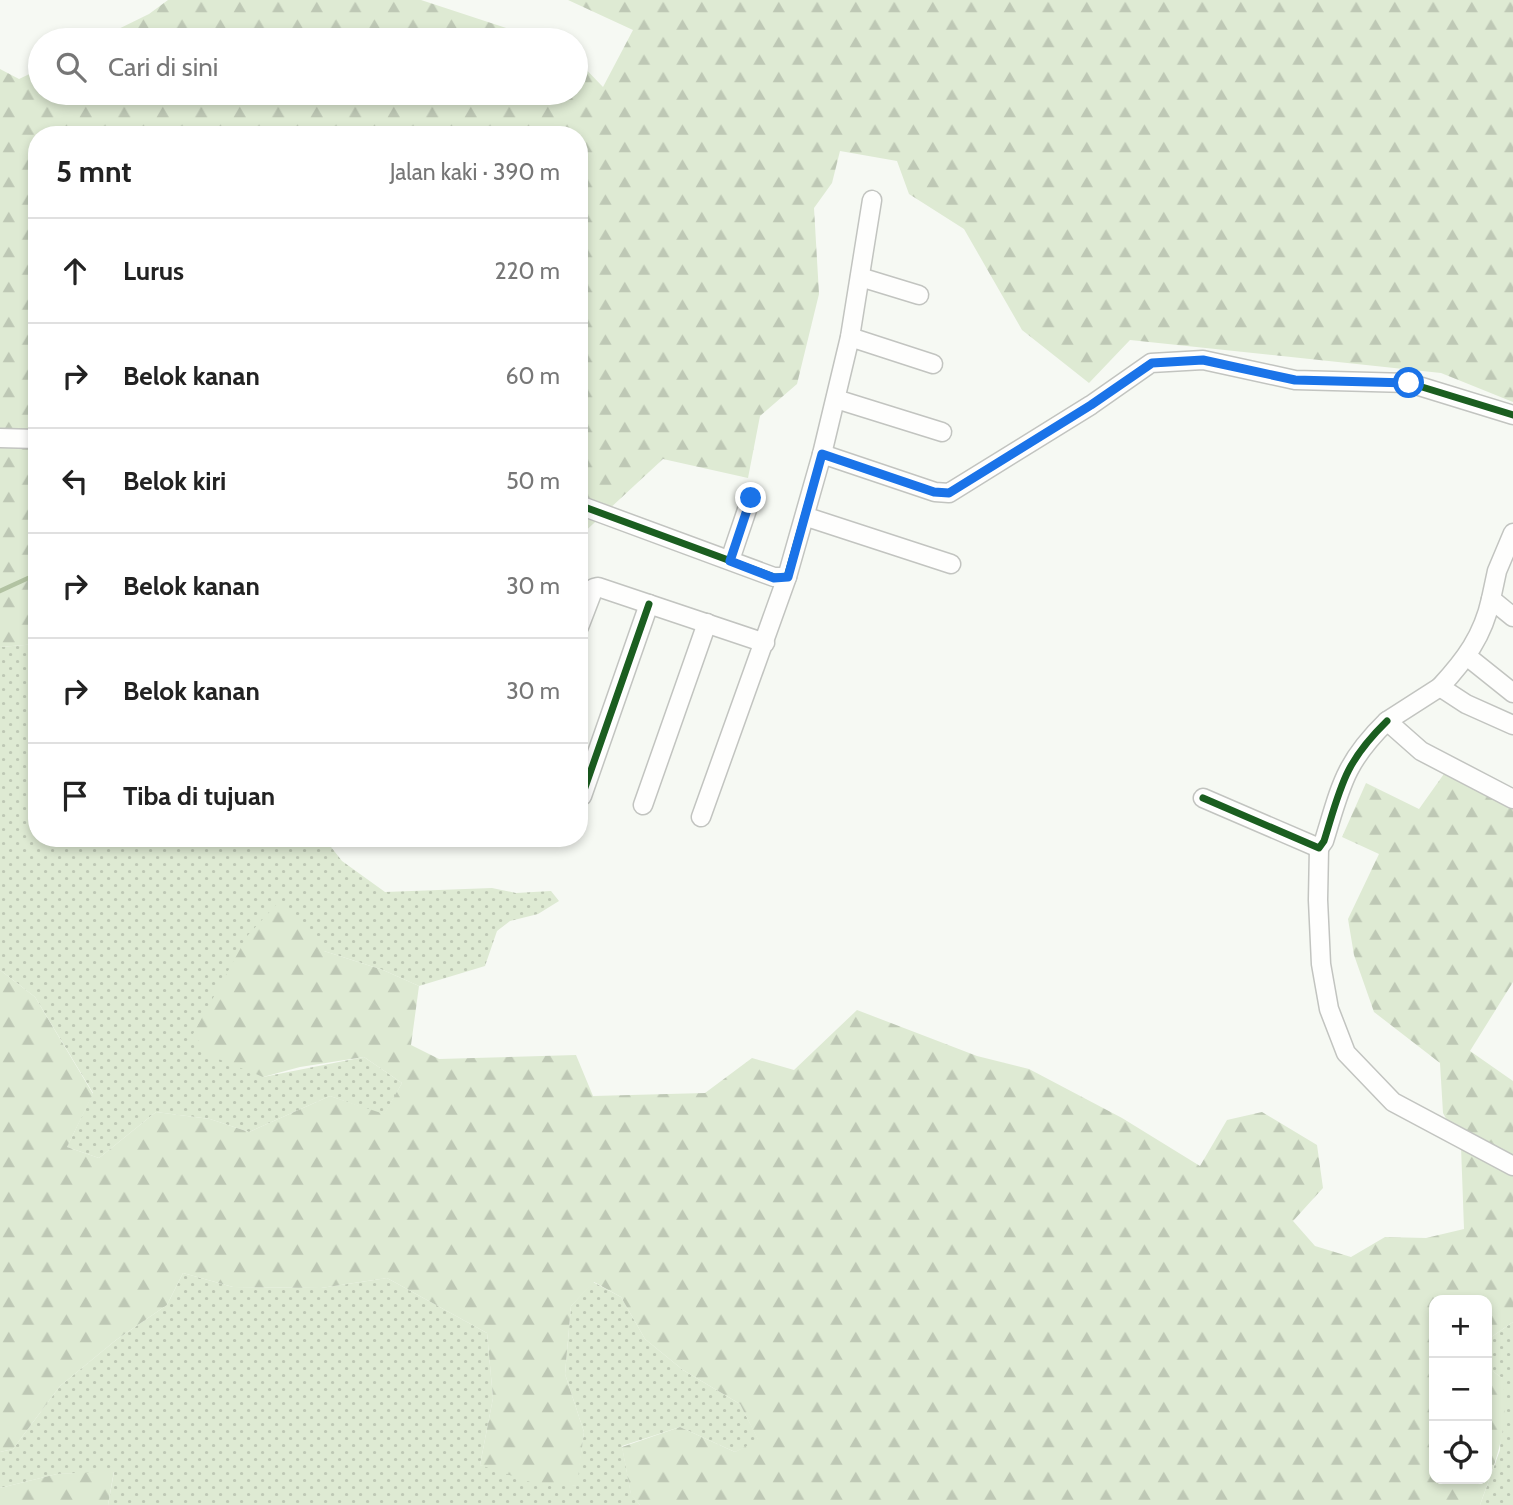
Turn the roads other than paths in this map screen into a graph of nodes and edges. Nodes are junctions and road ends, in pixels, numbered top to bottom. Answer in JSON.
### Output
{"nodes":[{"id":1,"x":872,"y":200,"type":"dead end"},
{"id":2,"x":860,"y":277,"type":"junction"},
{"id":3,"x":919,"y":295,"type":"dead end"},
{"id":4,"x":850,"y":337,"type":"junction"},
{"id":5,"x":933,"y":364,"type":"dead end"},
{"id":6,"x":836,"y":399,"type":"junction"},
{"id":7,"x":1513,"y":415,"type":"edge"},
{"id":8,"x":942,"y":432,"type":"dead end"},
{"id":9,"x":0,"y":438,"type":"edge"},
{"id":10,"x":28,"y":439,"type":"edge"},
{"id":11,"x":822,"y":454,"type":"junction"},
{"id":12,"x":751,"y":498,"type":"dead end"},
{"id":13,"x":588,"y":508,"type":"edge"},
{"id":14,"x":807,"y":517,"type":"junction"},
{"id":15,"x":1513,"y":534,"type":"edge"},
{"id":16,"x":730,"y":561,"type":"junction"},
{"id":17,"x":951,"y":564,"type":"dead end"},
{"id":18,"x":788,"y":577,"type":"junction"},
{"id":19,"x":1491,"y":599,"type":"junction"},
{"id":20,"x":588,"y":604,"type":"edge"},
{"id":21,"x":649,"y":604,"type":"junction"},
{"id":22,"x":1513,"y":617,"type":"edge"},
{"id":23,"x":707,"y":623,"type":"junction"},
{"id":24,"x":765,"y":643,"type":"junction"},
{"id":25,"x":1468,"y":657,"type":"junction"},
{"id":26,"x":1440,"y":687,"type":"junction"},
{"id":27,"x":1513,"y":693,"type":"edge"},
{"id":28,"x":1387,"y":721,"type":"junction"},
{"id":29,"x":1513,"y":725,"type":"edge"},
{"id":30,"x":588,"y":779,"type":"edge"},
{"id":31,"x":1203,"y":798,"type":"dead end"},
{"id":32,"x":1513,"y":799,"type":"edge"},
{"id":33,"x":643,"y":805,"type":"dead end"},
{"id":34,"x":701,"y":817,"type":"dead end"},
{"id":35,"x":1319,"y":848,"type":"junction"},
{"id":36,"x":1513,"y":1166,"type":"edge"}],
"edges":[{"from":1,"to":2,"type":"street"},
{"from":2,"to":3,"type":"street"},
{"from":2,"to":4,"type":"street"},
{"from":4,"to":5,"type":"street"},
{"from":4,"to":6,"type":"street"},
{"from":6,"to":8,"type":"street"},
{"from":6,"to":11,"type":"street"},
{"from":7,"to":11,"type":"street"},
{"from":9,"to":10,"type":"street"},
{"from":11,"to":14,"type":"street"},
{"from":12,"to":16,"type":"street"},
{"from":13,"to":16,"type":"street"},
{"from":14,"to":17,"type":"street"},
{"from":14,"to":18,"type":"street"},
{"from":15,"to":19,"type":"street"},
{"from":16,"to":18,"type":"street"},
{"from":18,"to":24,"type":"street"},
{"from":19,"to":22,"type":"street"},
{"from":19,"to":25,"type":"street"},
{"from":20,"to":21,"type":"street"},
{"from":21,"to":23,"type":"street"},
{"from":21,"to":30,"type":"street"},
{"from":23,"to":24,"type":"street"},
{"from":23,"to":33,"type":"street"},
{"from":24,"to":34,"type":"street"},
{"from":25,"to":26,"type":"street"},
{"from":25,"to":27,"type":"street"},
{"from":26,"to":28,"type":"street"},
{"from":26,"to":29,"type":"street"},
{"from":28,"to":32,"type":"street"},
{"from":28,"to":35,"type":"street"},
{"from":31,"to":35,"type":"street"},
{"from":35,"to":36,"type":"street"}]}
